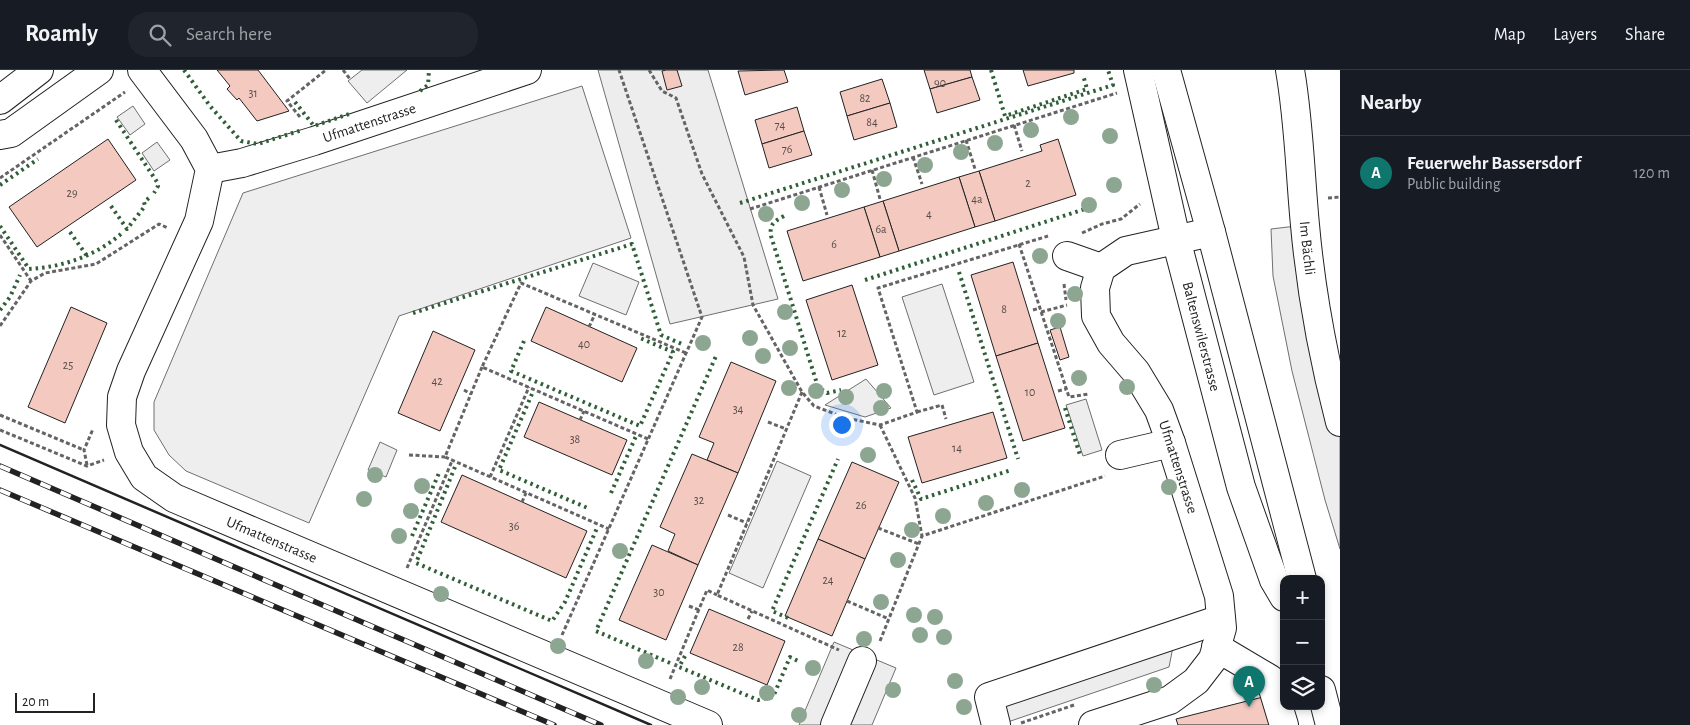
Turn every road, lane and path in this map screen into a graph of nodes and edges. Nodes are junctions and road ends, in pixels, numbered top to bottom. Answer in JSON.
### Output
{"nodes":[{"id":1,"x":39,"y":70,"type":"edge"},
{"id":2,"x":99,"y":70,"type":"edge"},
{"id":3,"x":326,"y":70,"type":"edge"},
{"id":4,"x":343,"y":70,"type":"edge"},
{"id":5,"x":526,"y":70,"type":"edge"},
{"id":6,"x":618,"y":70,"type":"edge"},
{"id":7,"x":649,"y":70,"type":"edge"},
{"id":8,"x":1138,"y":70,"type":"edge"},
{"id":9,"x":1166,"y":70,"type":"edge"},
{"id":10,"x":1290,"y":70,"type":"edge"},
{"id":11,"x":145,"y":73,"type":"edge"},
{"id":12,"x":350,"y":80,"type":"dead end"},
{"id":13,"x":1118,"y":92,"type":"dead end"},
{"id":14,"x":0,"y":100,"type":"edge"},
{"id":15,"x":1014,"y":125,"type":"junction"},
{"id":16,"x":0,"y":135,"type":"edge"},
{"id":17,"x":966,"y":140,"type":"junction"},
{"id":18,"x":314,"y":141,"type":"junction"},
{"id":19,"x":1022,"y":151,"type":"dead end"},
{"id":20,"x":913,"y":157,"type":"junction"},
{"id":21,"x":210,"y":169,"type":"junction"},
{"id":22,"x":974,"y":169,"type":"dead end"},
{"id":23,"x":872,"y":170,"type":"junction"},
{"id":24,"x":0,"y":178,"type":"edge"},
{"id":25,"x":922,"y":184,"type":"dead end"},
{"id":26,"x":819,"y":187,"type":"junction"},
{"id":27,"x":880,"y":199,"type":"dead end"},
{"id":28,"x":750,"y":209,"type":"dead end"},
{"id":29,"x":827,"y":215,"type":"dead end"},
{"id":30,"x":1078,"y":231,"type":"dead end"},
{"id":31,"x":1083,"y":232,"type":"dead end"},
{"id":32,"x":1211,"y":232,"type":"junction"},
{"id":33,"x":0,"y":235,"type":"edge"},
{"id":34,"x":192,"y":238,"type":"junction"},
{"id":35,"x":1176,"y":239,"type":"junction"},
{"id":36,"x":1019,"y":244,"type":"junction"},
{"id":37,"x":1060,"y":246,"type":"joint"},
{"id":38,"x":1101,"y":268,"type":"junction"},
{"id":39,"x":32,"y":281,"type":"junction"},
{"id":40,"x":1067,"y":304,"type":"dead end"},
{"id":41,"x":1040,"y":308,"type":"junction"},
{"id":42,"x":1033,"y":310,"type":"dead end"},
{"id":43,"x":1041,"y":312,"type":"junction"},
{"id":44,"x":595,"y":314,"type":"junction"},
{"id":45,"x":0,"y":326,"type":"edge"},
{"id":46,"x":589,"y":326,"type":"dead end"},
{"id":47,"x":686,"y":353,"type":"junction"},
{"id":48,"x":482,"y":367,"type":"junction"},
{"id":49,"x":529,"y":388,"type":"junction"},
{"id":50,"x":1066,"y":389,"type":"junction"},
{"id":51,"x":464,"y":390,"type":"dead end"},
{"id":52,"x":1058,"y":391,"type":"dead end"},
{"id":53,"x":802,"y":392,"type":"junction"},
{"id":54,"x":471,"y":394,"type":"junction"},
{"id":55,"x":1089,"y":394,"type":"dead end"},
{"id":56,"x":584,"y":411,"type":"junction"},
{"id":57,"x":917,"y":412,"type":"junction"},
{"id":58,"x":0,"y":415,"type":"edge"},
{"id":59,"x":946,"y":419,"type":"dead end"},
{"id":60,"x":580,"y":420,"type":"dead end"},
{"id":61,"x":768,"y":422,"type":"dead end"},
{"id":62,"x":1340,"y":422,"type":"edge"},
{"id":63,"x":880,"y":425,"type":"junction"},
{"id":64,"x":786,"y":429,"type":"junction"},
{"id":65,"x":0,"y":430,"type":"edge"},
{"id":66,"x":648,"y":439,"type":"junction"},
{"id":67,"x":1172,"y":443,"type":"junction"},
{"id":68,"x":84,"y":450,"type":"dead end"},
{"id":69,"x":409,"y":455,"type":"dead end"},
{"id":70,"x":445,"y":458,"type":"junction"},
{"id":71,"x":452,"y":461,"type":"junction"},
{"id":72,"x":1118,"y":464,"type":"joint"},
{"id":73,"x":87,"y":466,"type":"dead end"},
{"id":74,"x":490,"y":477,"type":"junction"},
{"id":75,"x":526,"y":493,"type":"junction"},
{"id":76,"x":522,"y":502,"type":"dead end"},
{"id":77,"x":728,"y":515,"type":"dead end"},
{"id":78,"x":747,"y":522,"type":"junction"},
{"id":79,"x":878,"y":528,"type":"dead end"},
{"id":80,"x":609,"y":529,"type":"junction"},
{"id":81,"x":922,"y":536,"type":"junction"},
{"id":82,"x":919,"y":544,"type":"junction"},
{"id":83,"x":405,"y":571,"type":"dead end"},
{"id":84,"x":1301,"y":575,"type":"edge"},
{"id":85,"x":1280,"y":591,"type":"edge"},
{"id":86,"x":716,"y":595,"type":"junction"},
{"id":87,"x":847,"y":601,"type":"dead end"},
{"id":88,"x":689,"y":606,"type":"dead end"},
{"id":89,"x":699,"y":610,"type":"junction"},
{"id":90,"x":752,"y":611,"type":"junction"},
{"id":91,"x":748,"y":618,"type":"dead end"},
{"id":92,"x":889,"y":619,"type":"junction"},
{"id":93,"x":1221,"y":619,"type":"junction"},
{"id":94,"x":561,"y":638,"type":"dead end"},
{"id":95,"x":1216,"y":647,"type":"junction"},
{"id":96,"x":862,"y":661,"type":"junction"},
{"id":97,"x":667,"y":684,"type":"dead end"},
{"id":98,"x":1325,"y":706,"type":"edge"},
{"id":99,"x":1153,"y":715,"type":"edge"},
{"id":100,"x":708,"y":725,"type":"edge"},
{"id":101,"x":835,"y":725,"type":"edge"},
{"id":102,"x":996,"y":725,"type":"edge"},
{"id":103,"x":1093,"y":725,"type":"edge"},
{"id":104,"x":1284,"y":725,"type":"edge"},
{"id":105,"x":1330,"y":725,"type":"edge"}],
"edges":[{"from":1,"to":14,"type":"street"},
{"from":2,"to":16,"type":"street"},
{"from":3,"to":18,"type":"path"},
{"from":4,"to":12,"type":"path"},
{"from":5,"to":18,"type":"street","name":"Ufmattenstrasse"},
{"from":6,"to":47,"type":"path"},
{"from":7,"to":53,"type":"path"},
{"from":8,"to":35,"type":"street","name":"Baltenswilerstrasse"},
{"from":9,"to":32,"type":"street"},
{"from":10,"to":62,"type":"street","name":"Im Bächli"},
{"from":11,"to":21,"type":"street"},
{"from":11,"to":24,"type":"path"},
{"from":13,"to":15,"type":"path"},
{"from":15,"to":17,"type":"path"},
{"from":15,"to":19,"type":"path"},
{"from":17,"to":20,"type":"path"},
{"from":17,"to":22,"type":"path"},
{"from":18,"to":21,"type":"street","name":"Ufmattenstrasse"},
{"from":20,"to":23,"type":"path"},
{"from":20,"to":25,"type":"path"},
{"from":21,"to":34,"type":"street","name":"Ufmattenstrasse"},
{"from":23,"to":26,"type":"path"},
{"from":23,"to":27,"type":"path"},
{"from":26,"to":28,"type":"path"},
{"from":26,"to":29,"type":"path"},
{"from":30,"to":31,"type":"path"},
{"from":32,"to":35,"type":"street"},
{"from":32,"to":84,"type":"street"},
{"from":33,"to":39,"type":"path"},
{"from":34,"to":39,"type":"path"},
{"from":34,"to":100,"type":"street","name":"Ufmattenstrasse"},
{"from":35,"to":38,"type":"street"},
{"from":35,"to":85,"type":"street","name":"Baltenswilerstrasse"},
{"from":36,"to":37,"type":"path"},
{"from":36,"to":41,"type":"path"},
{"from":36,"to":57,"type":"path"},
{"from":37,"to":38,"type":"street"},
{"from":38,"to":67,"type":"street","name":"Ufmattenstrasse"},
{"from":39,"to":45,"type":"path"},
{"from":40,"to":43,"type":"path"},
{"from":41,"to":42,"type":"path"},
{"from":41,"to":43,"type":"path"},
{"from":43,"to":50,"type":"path"},
{"from":44,"to":46,"type":"path"},
{"from":44,"to":47,"type":"path"},
{"from":44,"to":48,"type":"path"},
{"from":47,"to":66,"type":"path"},
{"from":48,"to":49,"type":"path"},
{"from":48,"to":54,"type":"path"},
{"from":49,"to":56,"type":"path"},
{"from":49,"to":74,"type":"path"},
{"from":50,"to":52,"type":"path"},
{"from":50,"to":55,"type":"path"},
{"from":51,"to":54,"type":"path"},
{"from":53,"to":63,"type":"path"},
{"from":53,"to":64,"type":"path"},
{"from":54,"to":70,"type":"path"},
{"from":56,"to":60,"type":"path"},
{"from":56,"to":66,"type":"path"},
{"from":57,"to":59,"type":"path"},
{"from":57,"to":63,"type":"path"},
{"from":58,"to":68,"type":"path"},
{"from":61,"to":64,"type":"path"},
{"from":63,"to":81,"type":"path"},
{"from":64,"to":78,"type":"path"},
{"from":65,"to":73,"type":"path"},
{"from":66,"to":80,"type":"path"},
{"from":67,"to":72,"type":"street"},
{"from":67,"to":93,"type":"street","name":"Ufmattenstrasse"},
{"from":69,"to":70,"type":"path"},
{"from":70,"to":71,"type":"path"},
{"from":71,"to":74,"type":"path"},
{"from":71,"to":83,"type":"path"},
{"from":72,"to":81,"type":"path"},
{"from":74,"to":75,"type":"path"},
{"from":75,"to":76,"type":"path"},
{"from":75,"to":80,"type":"path"},
{"from":77,"to":78,"type":"path"},
{"from":78,"to":86,"type":"path"},
{"from":79,"to":82,"type":"path"},
{"from":80,"to":94,"type":"path"},
{"from":81,"to":82,"type":"path"},
{"from":82,"to":92,"type":"path"},
{"from":86,"to":89,"type":"path"},
{"from":86,"to":90,"type":"path"},
{"from":87,"to":92,"type":"path"},
{"from":88,"to":89,"type":"path"},
{"from":89,"to":97,"type":"path"},
{"from":90,"to":91,"type":"path"},
{"from":90,"to":96,"type":"path"},
{"from":92,"to":96,"type":"path"},
{"from":93,"to":95,"type":"street","name":"Ufmattenstrasse"},
{"from":93,"to":102,"type":"street"},
{"from":95,"to":99,"type":"street","name":"Ufmattenstrasse"},
{"from":95,"to":104,"type":"street"},
{"from":96,"to":101,"type":"street"},
{"from":98,"to":105,"type":"street"},
{"from":99,"to":103,"type":"street","name":"Ufmattenstrasse"}]}
